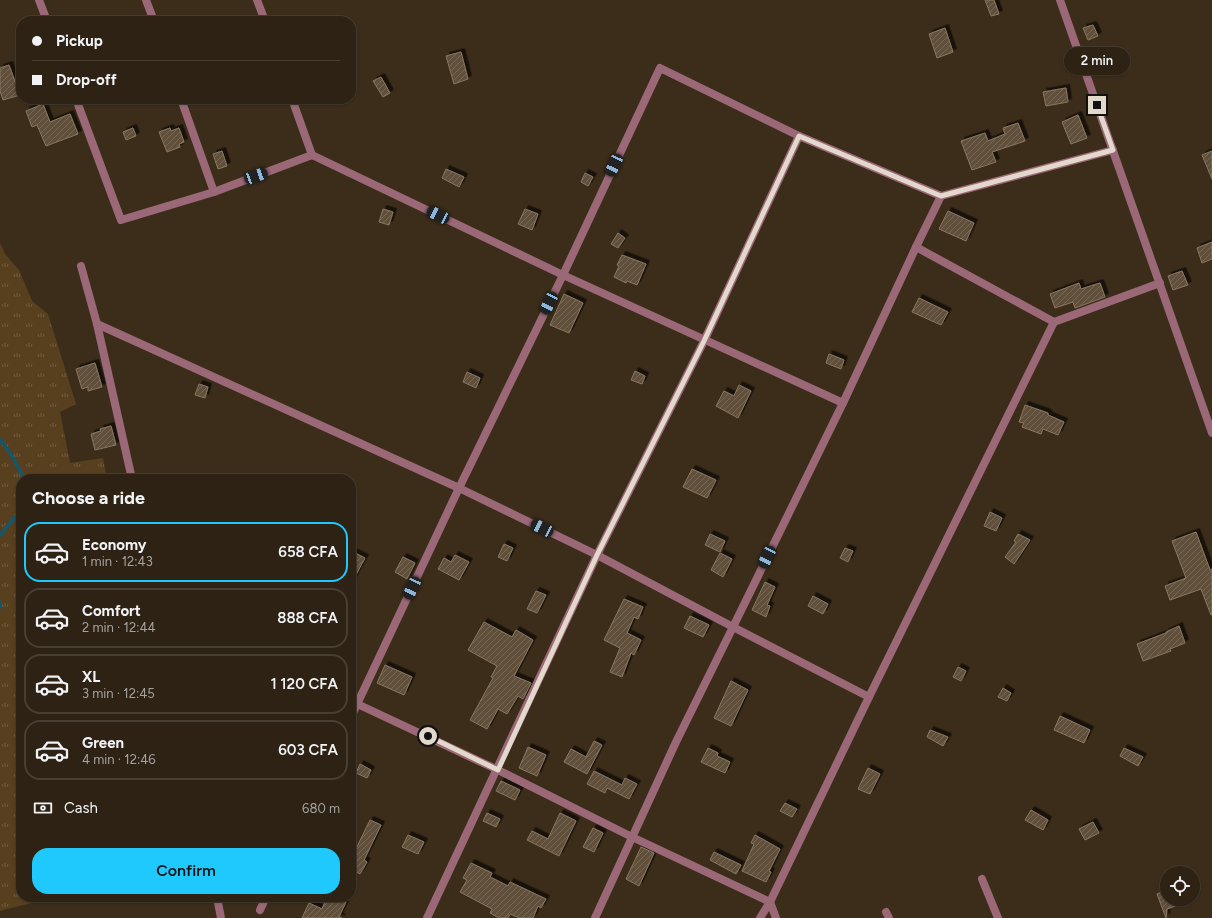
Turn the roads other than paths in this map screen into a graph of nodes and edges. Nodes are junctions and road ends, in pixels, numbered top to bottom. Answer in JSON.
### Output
{"nodes":[{"id":1,"x":39,"y":0,"type":"edge"},
{"id":2,"x":146,"y":0,"type":"edge"},
{"id":3,"x":257,"y":0,"type":"edge"},
{"id":4,"x":1060,"y":0,"type":"edge"},
{"id":5,"x":45,"y":16,"type":"edge"},
{"id":6,"x":152,"y":16,"type":"edge"},
{"id":7,"x":263,"y":16,"type":"edge"},
{"id":8,"x":78,"y":104,"type":"edge"},
{"id":9,"x":183,"y":104,"type":"edge"},
{"id":10,"x":294,"y":104,"type":"edge"},
{"id":11,"x":799,"y":136,"type":"junction"},
{"id":12,"x":1113,"y":150,"type":"junction"},
{"id":13,"x":312,"y":155,"type":"junction"},
{"id":14,"x":214,"y":192,"type":"junction"},
{"id":15,"x":941,"y":196,"type":"junction"},
{"id":16,"x":916,"y":247,"type":"junction"},
{"id":17,"x":81,"y":266,"type":"dead end"},
{"id":18,"x":563,"y":275,"type":"junction"},
{"id":19,"x":1160,"y":283,"type":"junction"},
{"id":20,"x":1054,"y":322,"type":"junction"},
{"id":21,"x":97,"y":324,"type":"junction"},
{"id":22,"x":704,"y":341,"type":"junction"},
{"id":23,"x":842,"y":403,"type":"junction"},
{"id":24,"x":1212,"y":433,"type":"edge"},
{"id":25,"x":131,"y":474,"type":"edge"},
{"id":26,"x":459,"y":488,"type":"junction"},
{"id":27,"x":597,"y":555,"type":"junction"},
{"id":28,"x":733,"y":627,"type":"junction"},
{"id":29,"x":869,"y":697,"type":"junction"},
{"id":30,"x":356,"y":698,"type":"edge"},
{"id":31,"x":356,"y":703,"type":"edge"},
{"id":32,"x":498,"y":770,"type":"junction"},
{"id":33,"x":632,"y":837,"type":"junction"},
{"id":34,"x":982,"y":879,"type":"dead end"},
{"id":35,"x":218,"y":902,"type":"edge"},
{"id":36,"x":264,"y":902,"type":"edge"},
{"id":37,"x":770,"y":902,"type":"junction"},
{"id":38,"x":260,"y":910,"type":"dead end"},
{"id":39,"x":221,"y":918,"type":"edge"},
{"id":40,"x":427,"y":918,"type":"edge"},
{"id":41,"x":595,"y":918,"type":"edge"},
{"id":42,"x":760,"y":918,"type":"edge"},
{"id":43,"x":776,"y":918,"type":"edge"},
{"id":44,"x":998,"y":918,"type":"edge"}],
"edges":[{"from":1,"to":5,"type":"street"},
{"from":2,"to":6,"type":"street"},
{"from":3,"to":7,"type":"street"},
{"from":4,"to":12,"type":"street"},
{"from":8,"to":14,"type":"street"},
{"from":9,"to":14,"type":"street"},
{"from":10,"to":13,"type":"street"},
{"from":11,"to":15,"type":"street"},
{"from":11,"to":18,"type":"street"},
{"from":11,"to":22,"type":"street"},
{"from":12,"to":15,"type":"street"},
{"from":12,"to":19,"type":"street"},
{"from":13,"to":14,"type":"street"},
{"from":13,"to":18,"type":"street"},
{"from":15,"to":16,"type":"street"},
{"from":16,"to":20,"type":"street"},
{"from":16,"to":23,"type":"street"},
{"from":17,"to":21,"type":"street"},
{"from":18,"to":22,"type":"street"},
{"from":18,"to":26,"type":"street"},
{"from":19,"to":20,"type":"street"},
{"from":19,"to":24,"type":"street"},
{"from":20,"to":29,"type":"street"},
{"from":21,"to":25,"type":"street"},
{"from":21,"to":26,"type":"street"},
{"from":22,"to":23,"type":"street"},
{"from":22,"to":27,"type":"street"},
{"from":23,"to":28,"type":"street"},
{"from":26,"to":27,"type":"street"},
{"from":26,"to":30,"type":"street"},
{"from":27,"to":28,"type":"street"},
{"from":27,"to":32,"type":"street"},
{"from":28,"to":29,"type":"street"},
{"from":28,"to":33,"type":"street"},
{"from":29,"to":37,"type":"street"},
{"from":31,"to":32,"type":"street"},
{"from":32,"to":33,"type":"street"},
{"from":32,"to":40,"type":"street"},
{"from":33,"to":37,"type":"street"},
{"from":33,"to":41,"type":"street"},
{"from":34,"to":44,"type":"street"},
{"from":35,"to":39,"type":"street"},
{"from":36,"to":38,"type":"street"},
{"from":37,"to":42,"type":"street"},
{"from":37,"to":43,"type":"street"}]}
